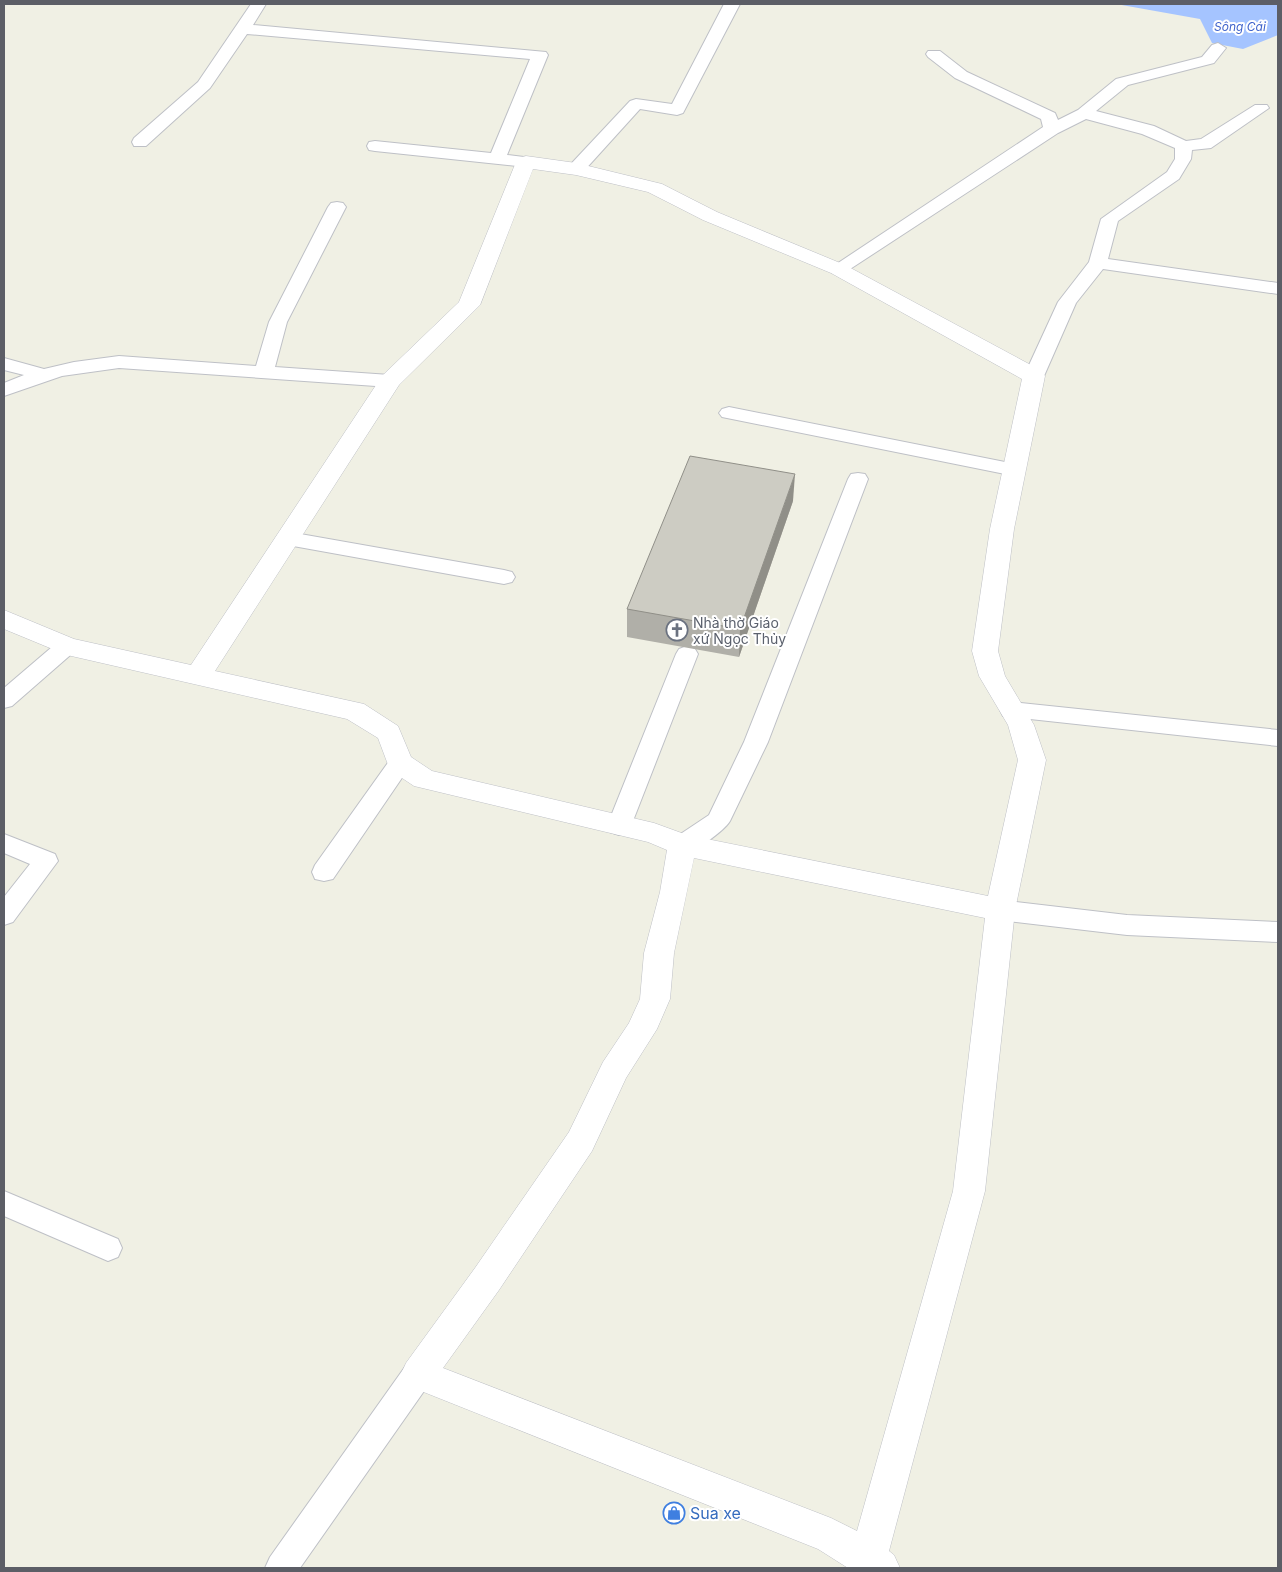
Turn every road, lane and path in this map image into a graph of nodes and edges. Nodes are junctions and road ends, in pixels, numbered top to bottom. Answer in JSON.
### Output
{"nodes":[{"id":1,"x":258,"y":4,"type":"edge"},
{"id":2,"x":732,"y":4,"type":"edge"},
{"id":3,"x":243,"y":29,"type":"junction"},
{"id":4,"x":1218,"y":48,"type":"dead end"},
{"id":5,"x":934,"y":54,"type":"dead end"},
{"id":6,"x":1261,"y":108,"type":"dead end"},
{"id":7,"x":1084,"y":113,"type":"junction"},
{"id":8,"x":1052,"y":128,"type":"junction"},
{"id":9,"x":140,"y":142,"type":"dead end"},
{"id":10,"x":375,"y":146,"type":"dead end"},
{"id":11,"x":1184,"y":146,"type":"junction"},
{"id":12,"x":497,"y":158,"type":"junction"},
{"id":13,"x":526,"y":162,"type":"junction"},
{"id":14,"x":576,"y":169,"type":"junction"},
{"id":15,"x":338,"y":207,"type":"dead end"},
{"id":16,"x":1098,"y":263,"type":"junction"},
{"id":17,"x":838,"y":269,"type":"junction"},
{"id":18,"x":1278,"y":289,"type":"edge"},
{"id":19,"x":4,"y":364,"type":"edge"},
{"id":20,"x":264,"y":371,"type":"junction"},
{"id":21,"x":42,"y":374,"type":"junction"},
{"id":22,"x":1034,"y":376,"type":"junction"},
{"id":23,"x":390,"y":382,"type":"junction"},
{"id":24,"x":4,"y":390,"type":"edge"},
{"id":25,"x":729,"y":413,"type":"dead end"},
{"id":26,"x":1014,"y":470,"type":"junction"},
{"id":27,"x":858,"y":479,"type":"dead end"},
{"id":28,"x":289,"y":539,"type":"junction"},
{"id":29,"x":504,"y":577,"type":"dead end"},
{"id":30,"x":4,"y":619,"type":"edge"},
{"id":31,"x":67,"y":646,"type":"junction"},
{"id":32,"x":687,"y":654,"type":"edge"},
{"id":33,"x":198,"y":676,"type":"junction"},
{"id":34,"x":4,"y":700,"type":"edge"},
{"id":35,"x":1011,"y":710,"type":"junction"},
{"id":36,"x":1278,"y":738,"type":"edge"},
{"id":37,"x":400,"y":763,"type":"junction"},
{"id":38,"x":619,"y":826,"type":"junction"},
{"id":39,"x":4,"y":843,"type":"edge"},
{"id":40,"x":682,"y":845,"type":"junction"},
{"id":41,"x":324,"y":872,"type":"dead end"},
{"id":42,"x":1000,"y":910,"type":"junction"},
{"id":43,"x":4,"y":915,"type":"edge"},
{"id":44,"x":1278,"y":932,"type":"edge"},
{"id":45,"x":4,"y":1203,"type":"edge"},
{"id":46,"x":108,"y":1248,"type":"dead end"},
{"id":47,"x":418,"y":1374,"type":"junction"},
{"id":48,"x":871,"y":1565,"type":"edge"},
{"id":49,"x":281,"y":1568,"type":"edge"}],
"edges":[{"from":1,"to":3,"type":"lane"},
{"from":2,"to":14,"type":"lane"},
{"from":3,"to":9,"type":"lane"},
{"from":3,"to":12,"type":"lane"},
{"from":4,"to":7,"type":"lane"},
{"from":5,"to":8,"type":"lane"},
{"from":6,"to":11,"type":"lane"},
{"from":7,"to":8,"type":"lane"},
{"from":7,"to":11,"type":"lane"},
{"from":8,"to":17,"type":"lane"},
{"from":10,"to":12,"type":"lane"},
{"from":11,"to":16,"type":"lane"},
{"from":12,"to":13,"type":"lane"},
{"from":13,"to":14,"type":"street"},
{"from":13,"to":23,"type":"street"},
{"from":14,"to":17,"type":"street"},
{"from":15,"to":20,"type":"lane"},
{"from":16,"to":18,"type":"lane"},
{"from":16,"to":22,"type":"lane"},
{"from":17,"to":22,"type":"street"},
{"from":19,"to":21,"type":"lane"},
{"from":20,"to":21,"type":"lane"},
{"from":20,"to":23,"type":"lane"},
{"from":21,"to":24,"type":"lane"},
{"from":22,"to":26,"type":"street"},
{"from":23,"to":28,"type":"street"},
{"from":25,"to":26,"type":"lane"},
{"from":26,"to":35,"type":"street"},
{"from":27,"to":40,"type":"lane"},
{"from":28,"to":29,"type":"lane"},
{"from":28,"to":33,"type":"street"},
{"from":30,"to":31,"type":"street"},
{"from":31,"to":33,"type":"street"},
{"from":31,"to":34,"type":"lane"},
{"from":32,"to":38,"type":"lane"},
{"from":33,"to":37,"type":"street"},
{"from":35,"to":36,"type":"lane"},
{"from":35,"to":42,"type":"street"},
{"from":37,"to":38,"type":"street"},
{"from":37,"to":41,"type":"lane"},
{"from":38,"to":40,"type":"street"},
{"from":39,"to":43,"type":"lane"},
{"from":40,"to":42,"type":"street"},
{"from":40,"to":47,"type":"street"},
{"from":42,"to":44,"type":"lane"},
{"from":42,"to":48,"type":"street"},
{"from":45,"to":46,"type":"lane"},
{"from":47,"to":48,"type":"street"},
{"from":47,"to":49,"type":"lane"}]}
